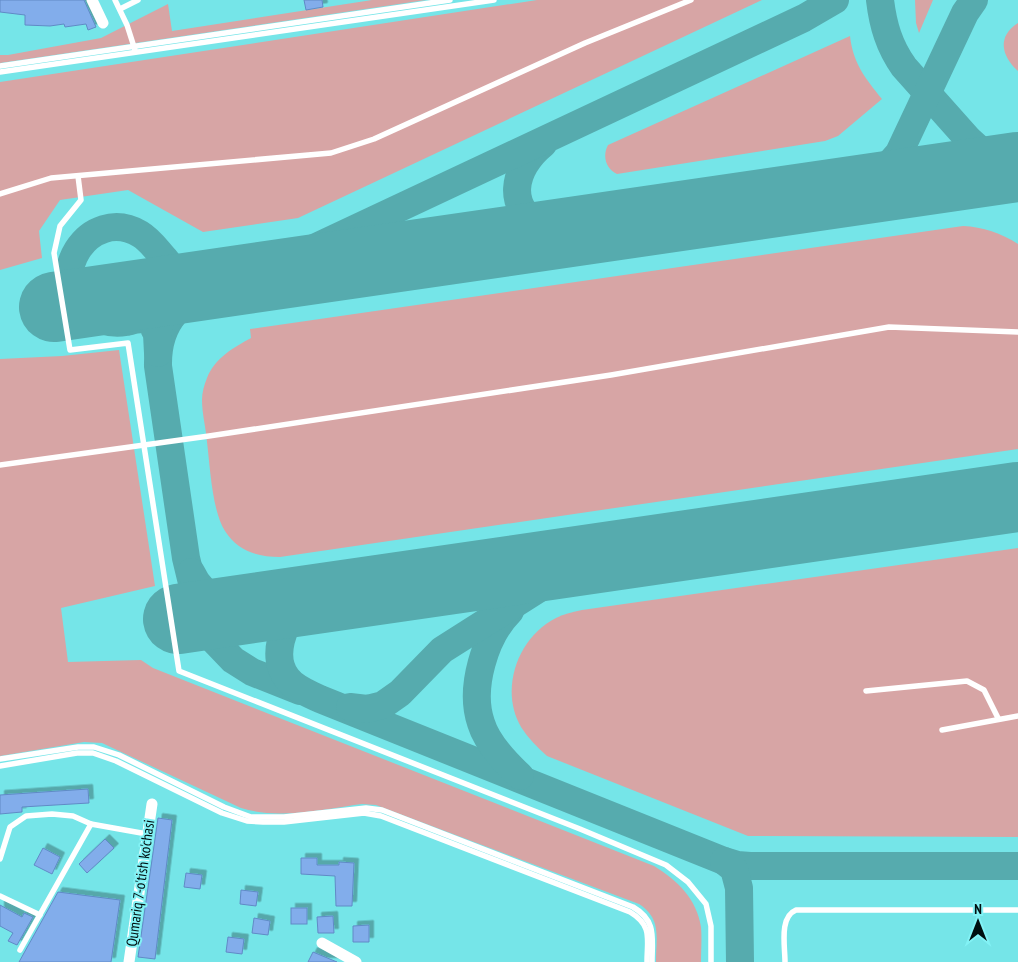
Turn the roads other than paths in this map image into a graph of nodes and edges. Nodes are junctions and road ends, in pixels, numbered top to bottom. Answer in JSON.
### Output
{"nodes":[{"id":1,"x":92,"y":0,"type":"edge"},
{"id":2,"x":115,"y":0,"type":"edge"},
{"id":3,"x":138,"y":0,"type":"edge"},
{"id":4,"x":450,"y":0,"type":"edge"},
{"id":5,"x":494,"y":0,"type":"edge"},
{"id":6,"x":692,"y":0,"type":"edge"},
{"id":7,"x":120,"y":9,"type":"junction"},
{"id":8,"x":103,"y":23,"type":"dead end"},
{"id":9,"x":135,"y":49,"type":"junction"},
{"id":10,"x":0,"y":66,"type":"edge"},
{"id":11,"x":0,"y":72,"type":"edge"},
{"id":12,"x":78,"y":176,"type":"junction"},
{"id":13,"x":0,"y":194,"type":"edge"},
{"id":14,"x":1018,"y":332,"type":"edge"},
{"id":15,"x":143,"y":444,"type":"junction"},
{"id":16,"x":0,"y":465,"type":"edge"},
{"id":17,"x":866,"y":691,"type":"dead end"},
{"id":18,"x":1018,"y":716,"type":"edge"},
{"id":19,"x":998,"y":718,"type":"junction"},
{"id":20,"x":942,"y":730,"type":"dead end"},
{"id":21,"x":0,"y":759,"type":"edge"},
{"id":22,"x":0,"y":766,"type":"edge"},
{"id":23,"x":152,"y":804,"type":"dead end"},
{"id":24,"x":91,"y":824,"type":"junction"},
{"id":25,"x":147,"y":834,"type":"junction"},
{"id":26,"x":0,"y":859,"type":"edge"},
{"id":27,"x":0,"y":896,"type":"edge"},
{"id":28,"x":1018,"y":910,"type":"edge"},
{"id":29,"x":40,"y":915,"type":"junction"},
{"id":30,"x":322,"y":943,"type":"dead end"},
{"id":31,"x":20,"y":950,"type":"dead end"},
{"id":32,"x":129,"y":962,"type":"edge"},
{"id":33,"x":356,"y":962,"type":"edge"},
{"id":34,"x":647,"y":962,"type":"edge"},
{"id":35,"x":652,"y":962,"type":"edge"},
{"id":36,"x":711,"y":962,"type":"edge"},
{"id":37,"x":785,"y":962,"type":"edge"}],
"edges":[{"from":1,"to":8,"type":"street"},
{"from":2,"to":7,"type":"lane"},
{"from":3,"to":7,"type":"lane"},
{"from":4,"to":9,"type":"lane"},
{"from":5,"to":9,"type":"lane"},
{"from":6,"to":12,"type":"lane"},
{"from":7,"to":9,"type":"lane"},
{"from":9,"to":10,"type":"lane"},
{"from":9,"to":11,"type":"lane"},
{"from":12,"to":13,"type":"lane"},
{"from":12,"to":15,"type":"lane"},
{"from":14,"to":15,"type":"lane"},
{"from":15,"to":16,"type":"lane"},
{"from":15,"to":36,"type":"lane"},
{"from":17,"to":19,"type":"lane"},
{"from":18,"to":19,"type":"lane"},
{"from":19,"to":20,"type":"lane"},
{"from":21,"to":35,"type":"lane"},
{"from":22,"to":34,"type":"lane"},
{"from":23,"to":25,"type":"street","name":"Qumariq 7-o'tish ko'chasi"},
{"from":24,"to":25,"type":"lane"},
{"from":24,"to":26,"type":"lane"},
{"from":24,"to":29,"type":"lane"},
{"from":25,"to":32,"type":"street","name":"Qumariq 7-o'tish ko'chasi"},
{"from":27,"to":29,"type":"lane"},
{"from":28,"to":37,"type":"lane"},
{"from":29,"to":31,"type":"lane"},
{"from":30,"to":33,"type":"street"}]}
